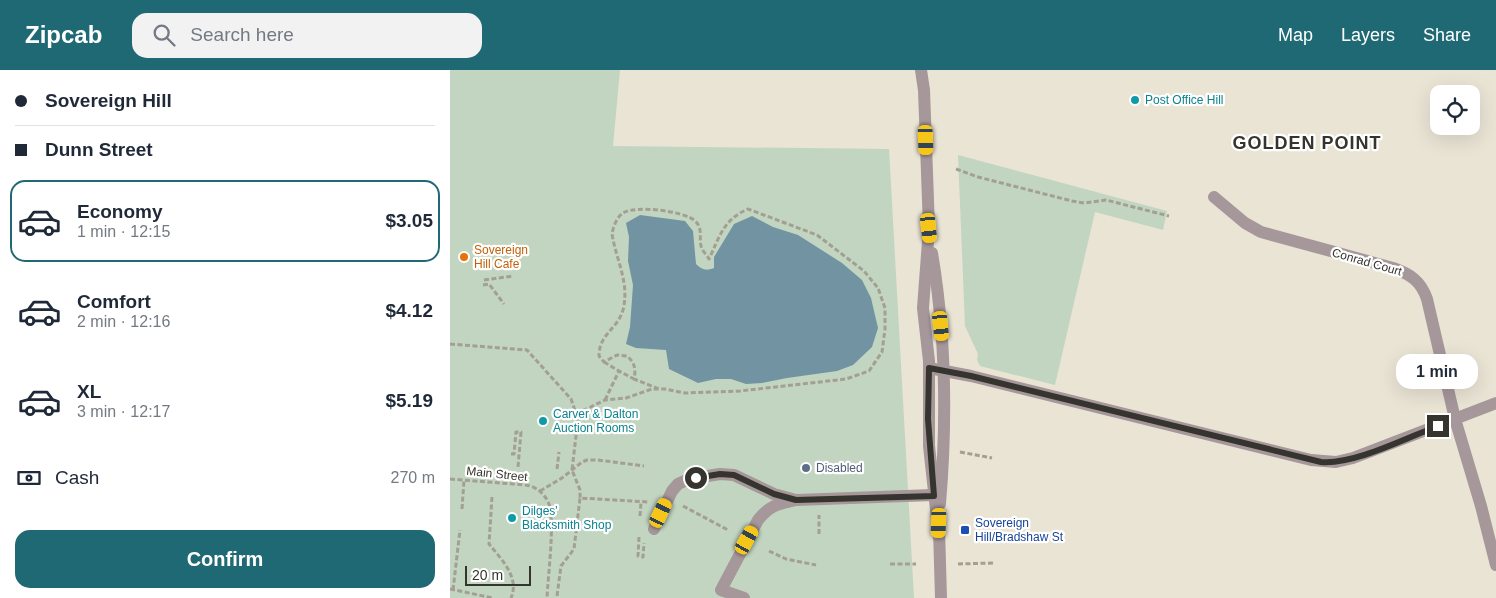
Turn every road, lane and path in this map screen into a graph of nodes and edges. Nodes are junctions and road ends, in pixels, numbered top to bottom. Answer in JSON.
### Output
{"nodes":[{"id":1,"x":921,"y":70,"type":"edge"},
{"id":2,"x":926,"y":70,"type":"edge"},
{"id":3,"x":924,"y":90,"type":"junction"},
{"id":4,"x":956,"y":169,"type":"dead end"},
{"id":5,"x":1214,"y":197,"type":"dead end"},
{"id":6,"x":1169,"y":216,"type":"dead end"},
{"id":7,"x":929,"y":228,"type":"junction"},
{"id":8,"x":512,"y":276,"type":"dead end"},
{"id":9,"x":484,"y":280,"type":"dead end"},
{"id":10,"x":483,"y":285,"type":"dead end"},
{"id":11,"x":504,"y":304,"type":"dead end"},
{"id":12,"x":450,"y":344,"type":"edge"},
{"id":13,"x":604,"y":362,"type":"junction"},
{"id":14,"x":929,"y":368,"type":"junction"},
{"id":15,"x":944,"y":371,"type":"junction"},
{"id":16,"x":619,"y":372,"type":"junction"},
{"id":17,"x":634,"y":380,"type":"junction"},
{"id":18,"x":659,"y":389,"type":"junction"},
{"id":19,"x":605,"y":400,"type":"junction"},
{"id":20,"x":1496,"y":403,"type":"edge"},
{"id":21,"x":576,"y":414,"type":"junction"},
{"id":22,"x":1455,"y":419,"type":"junction"},
{"id":23,"x":954,"y":451,"type":"dead end"},
{"id":24,"x":559,"y":452,"type":"dead end"},
{"id":25,"x":511,"y":454,"type":"dead end"},
{"id":26,"x":992,"y":458,"type":"dead end"},
{"id":27,"x":644,"y":466,"type":"dead end"},
{"id":28,"x":518,"y":467,"type":"dead end"},
{"id":29,"x":557,"y":469,"type":"dead end"},
{"id":30,"x":572,"y":470,"type":"junction"},
{"id":31,"x":450,"y":479,"type":"edge"},
{"id":32,"x":464,"y":480,"type":"junction"},
{"id":33,"x":540,"y":491,"type":"junction"},
{"id":34,"x":934,"y":496,"type":"junction"},
{"id":35,"x":492,"y":497,"type":"dead end"},
{"id":36,"x":580,"y":498,"type":"junction"},
{"id":37,"x":668,"y":498,"type":"junction"},
{"id":38,"x":796,"y":500,"type":"junction"},
{"id":39,"x":641,"y":502,"type":"dead end"},
{"id":40,"x":462,"y":509,"type":"dead end"},
{"id":41,"x":819,"y":515,"type":"dead end"},
{"id":42,"x":654,"y":529,"type":"dead end"},
{"id":43,"x":460,"y":530,"type":"dead end"},
{"id":44,"x":728,"y":530,"type":"dead end"},
{"id":45,"x":819,"y":534,"type":"dead end"},
{"id":46,"x":939,"y":537,"type":"junction"},
{"id":47,"x":769,"y":551,"type":"dead end"},
{"id":48,"x":1495,"y":558,"type":"edge"},
{"id":49,"x":993,"y":563,"type":"dead end"},
{"id":50,"x":890,"y":564,"type":"dead end"},
{"id":51,"x":916,"y":564,"type":"dead end"},
{"id":52,"x":958,"y":564,"type":"dead end"},
{"id":53,"x":816,"y":565,"type":"dead end"},
{"id":54,"x":452,"y":590,"type":"edge"},
{"id":55,"x":558,"y":596,"type":"dead end"},
{"id":56,"x":942,"y":596,"type":"edge"},
{"id":57,"x":493,"y":598,"type":"edge"},
{"id":58,"x":511,"y":598,"type":"edge"},
{"id":59,"x":547,"y":598,"type":"edge"},
{"id":60,"x":744,"y":598,"type":"edge"}],
"edges":[{"from":1,"to":3,"type":"street"},
{"from":2,"to":3,"type":"street"},
{"from":3,"to":7,"type":"street"},
{"from":4,"to":6,"type":"path"},
{"from":5,"to":22,"type":"street","name":"Conrad Court"},
{"from":7,"to":14,"type":"street"},
{"from":7,"to":15,"type":"street"},
{"from":8,"to":9,"type":"path"},
{"from":10,"to":11,"type":"path"},
{"from":12,"to":21,"type":"path"},
{"from":13,"to":16,"type":"path"},
{"from":13,"to":17,"type":"path"},
{"from":13,"to":18,"type":"path"},
{"from":14,"to":15,"type":"street"},
{"from":14,"to":34,"type":"street"},
{"from":15,"to":22,"type":"street"},
{"from":15,"to":46,"type":"street"},
{"from":16,"to":17,"type":"path"},
{"from":16,"to":19,"type":"path"},
{"from":17,"to":18,"type":"path"},
{"from":18,"to":19,"type":"path"},
{"from":19,"to":21,"type":"path"},
{"from":20,"to":22,"type":"street"},
{"from":21,"to":30,"type":"path"},
{"from":22,"to":48,"type":"street","name":"Conrad Court"},
{"from":23,"to":26,"type":"path"},
{"from":24,"to":29,"type":"path"},
{"from":25,"to":28,"type":"path"},
{"from":27,"to":30,"type":"path"},
{"from":30,"to":33,"type":"path"},
{"from":30,"to":36,"type":"path"},
{"from":31,"to":32,"type":"path","name":"Main Street"},
{"from":32,"to":33,"type":"path","name":"Main Street"},
{"from":32,"to":40,"type":"path"},
{"from":33,"to":59,"type":"path"},
{"from":34,"to":38,"type":"street"},
{"from":34,"to":46,"type":"street"},
{"from":35,"to":58,"type":"path"},
{"from":36,"to":39,"type":"path"},
{"from":36,"to":55,"type":"path"},
{"from":37,"to":38,"type":"street"},
{"from":37,"to":42,"type":"street"},
{"from":37,"to":44,"type":"path"},
{"from":38,"to":60,"type":"street"},
{"from":41,"to":45,"type":"path"},
{"from":43,"to":54,"type":"path"},
{"from":46,"to":56,"type":"street"},
{"from":47,"to":53,"type":"path"},
{"from":49,"to":52,"type":"path"},
{"from":50,"to":51,"type":"path"},
{"from":54,"to":57,"type":"path"}]}
